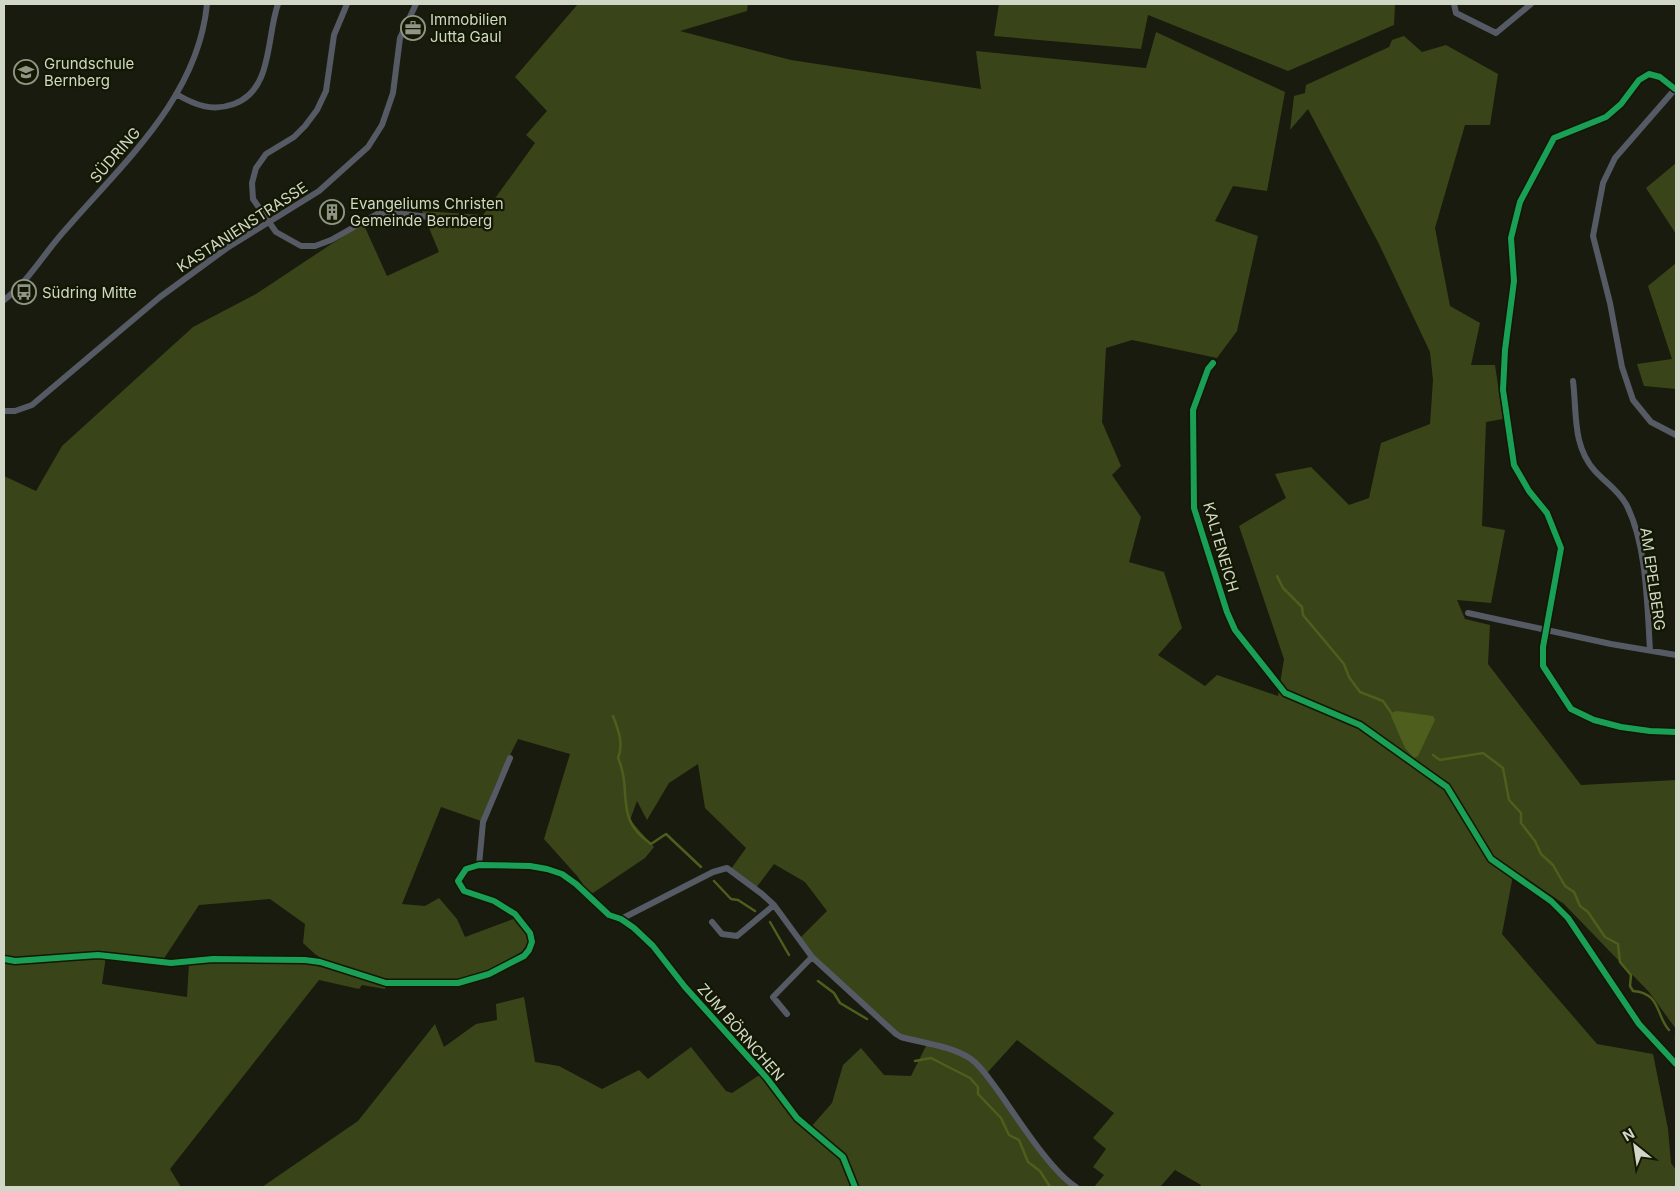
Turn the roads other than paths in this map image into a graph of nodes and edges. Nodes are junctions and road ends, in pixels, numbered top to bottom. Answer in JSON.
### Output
{"nodes":[{"id":1,"x":207,"y":4,"type":"edge"},
{"id":2,"x":278,"y":4,"type":"edge"},
{"id":3,"x":347,"y":4,"type":"edge"},
{"id":4,"x":416,"y":4,"type":"edge"},
{"id":5,"x":1454,"y":4,"type":"edge"},
{"id":6,"x":1531,"y":4,"type":"edge"},
{"id":7,"x":1676,"y":89,"type":"edge"},
{"id":8,"x":176,"y":94,"type":"junction"},
{"id":9,"x":428,"y":217,"type":"dead end"},
{"id":10,"x":268,"y":222,"type":"junction"},
{"id":11,"x":4,"y":300,"type":"edge"},
{"id":12,"x":1213,"y":363,"type":"dead end"},
{"id":13,"x":1573,"y":381,"type":"dead end"},
{"id":14,"x":4,"y":411,"type":"edge"},
{"id":15,"x":1676,"y":435,"type":"edge"},
{"id":16,"x":1468,"y":612,"type":"dead end"},
{"id":17,"x":1547,"y":631,"type":"junction"},
{"id":18,"x":1650,"y":650,"type":"junction"},
{"id":19,"x":1676,"y":655,"type":"edge"},
{"id":20,"x":1676,"y":732,"type":"edge"},
{"id":21,"x":510,"y":758,"type":"dead end"},
{"id":22,"x":479,"y":865,"type":"junction"},
{"id":23,"x":774,"y":905,"type":"junction"},
{"id":24,"x":621,"y":919,"type":"junction"},
{"id":25,"x":712,"y":922,"type":"dead end"},
{"id":26,"x":812,"y":957,"type":"junction"},
{"id":27,"x":4,"y":959,"type":"edge"},
{"id":28,"x":787,"y":1014,"type":"dead end"},
{"id":29,"x":1676,"y":1064,"type":"edge"},
{"id":30,"x":855,"y":1187,"type":"edge"},
{"id":31,"x":1076,"y":1187,"type":"edge"}],
"edges":[{"from":1,"to":8,"type":"street","name":"SÜDRING"},
{"from":2,"to":8,"type":"street"},
{"from":3,"to":10,"type":"street"},
{"from":4,"to":10,"type":"street","name":"KASTANIENSTRASSE"},
{"from":5,"to":6,"type":"street"},
{"from":7,"to":15,"type":"street"},
{"from":7,"to":17,"type":"street"},
{"from":8,"to":11,"type":"street","name":"SÜDRING"},
{"from":9,"to":10,"type":"street"},
{"from":10,"to":14,"type":"street","name":"KASTANIENSTRASSE"},
{"from":12,"to":29,"type":"street","name":"KALTENEICH"},
{"from":13,"to":18,"type":"street","name":"AM EPELBERG"},
{"from":16,"to":17,"type":"street"},
{"from":17,"to":18,"type":"street"},
{"from":17,"to":20,"type":"street"},
{"from":18,"to":19,"type":"street"},
{"from":21,"to":22,"type":"street"},
{"from":22,"to":24,"type":"street","name":"ZUM BÖRNCHEN"},
{"from":22,"to":27,"type":"street"},
{"from":23,"to":24,"type":"street"},
{"from":23,"to":25,"type":"street"},
{"from":23,"to":26,"type":"street"},
{"from":24,"to":30,"type":"street","name":"ZUM BÖRNCHEN"},
{"from":26,"to":28,"type":"street"},
{"from":26,"to":31,"type":"street"}]}
